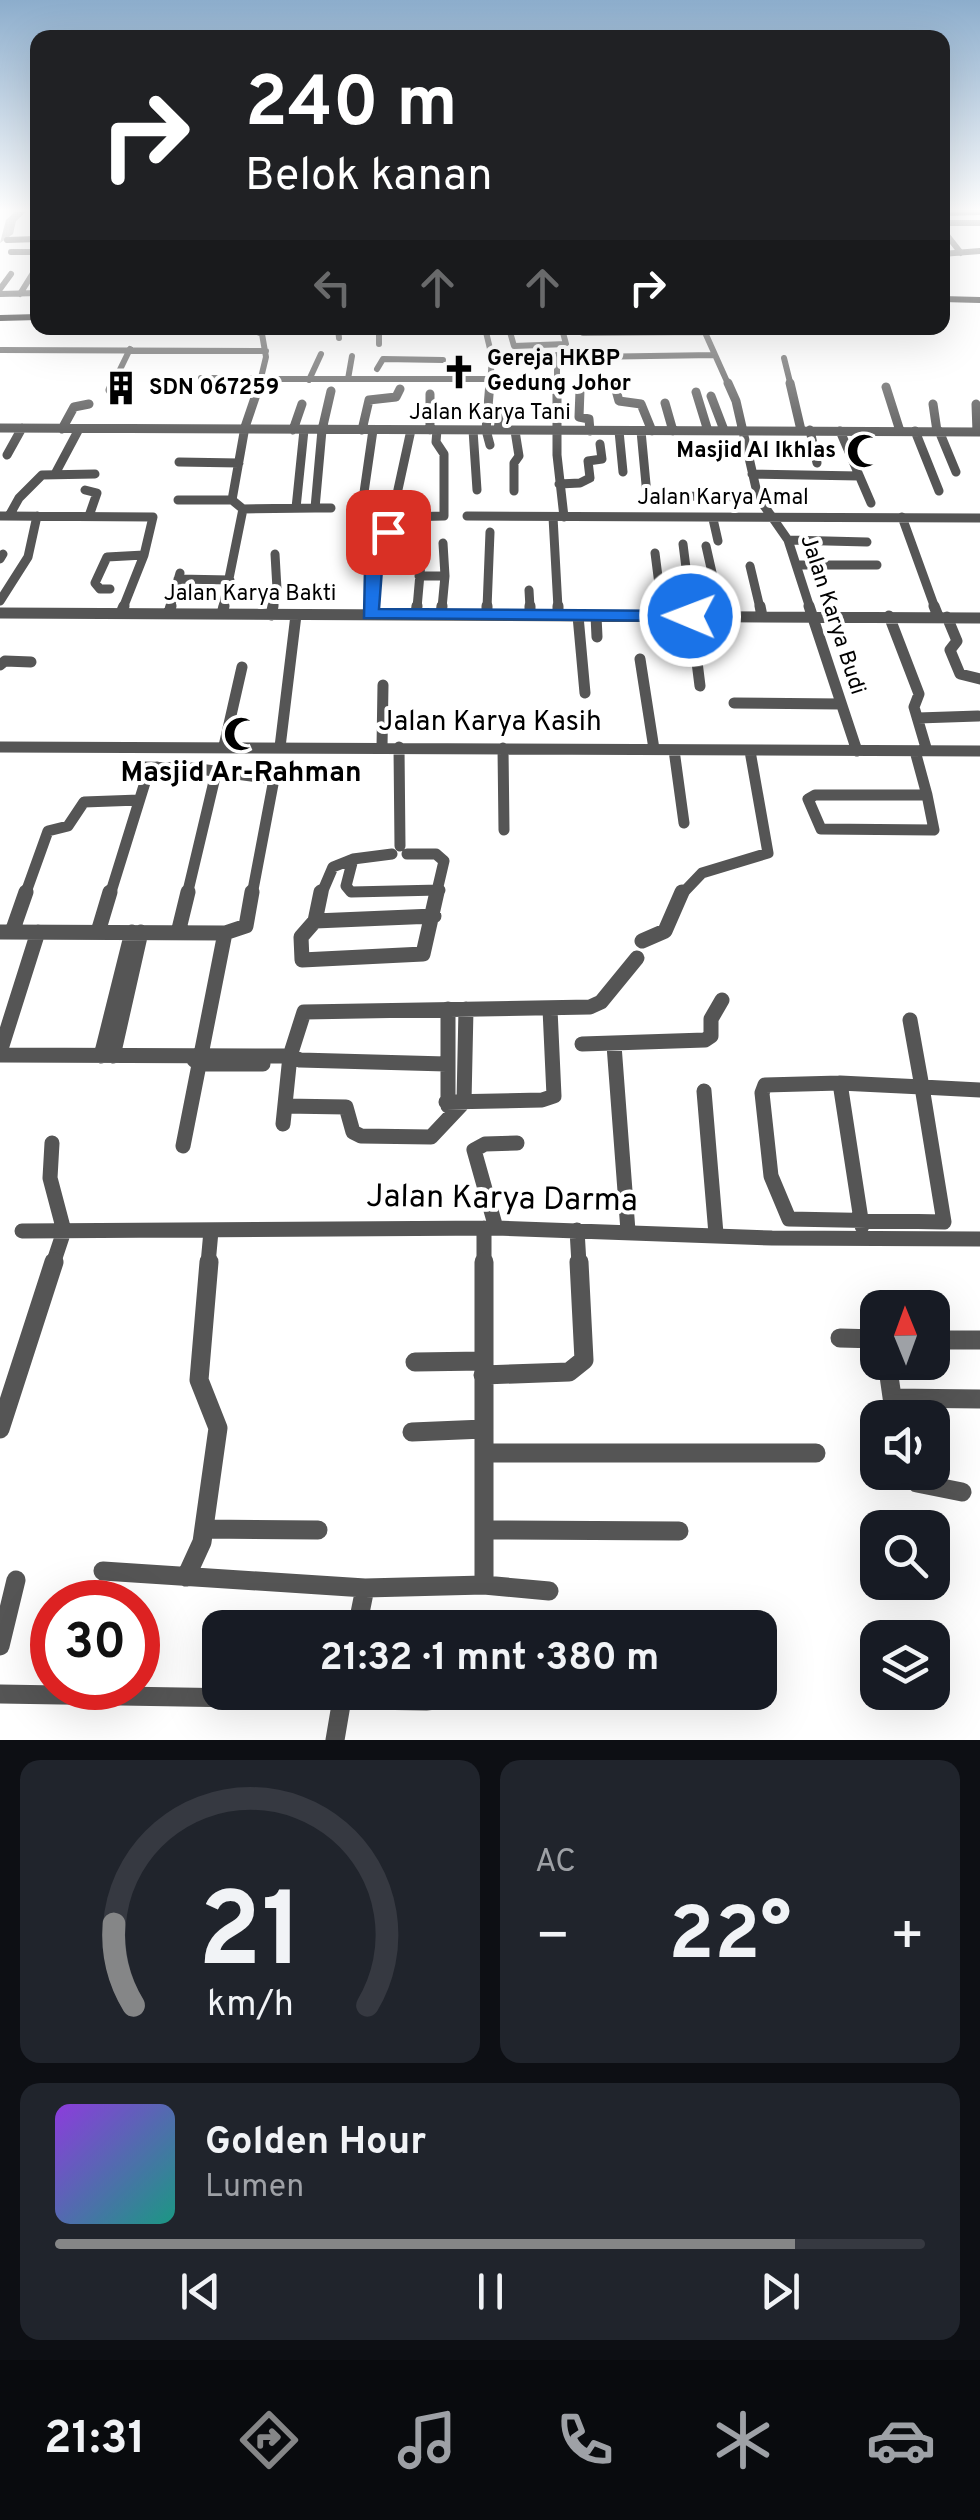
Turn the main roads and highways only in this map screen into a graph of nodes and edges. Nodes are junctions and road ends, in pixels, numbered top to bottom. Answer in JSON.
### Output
{"nodes":[{"id":1,"x":950,"y":302,"type":"edge"},
{"id":2,"x":979,"y":302,"type":"edge"},
{"id":3,"x":30,"y":319,"type":"edge"},
{"id":4,"x":0,"y":320,"type":"edge"}],
"edges":[{"from":1,"to":2,"type":"highway"},
{"from":3,"to":4,"type":"highway"}]}
